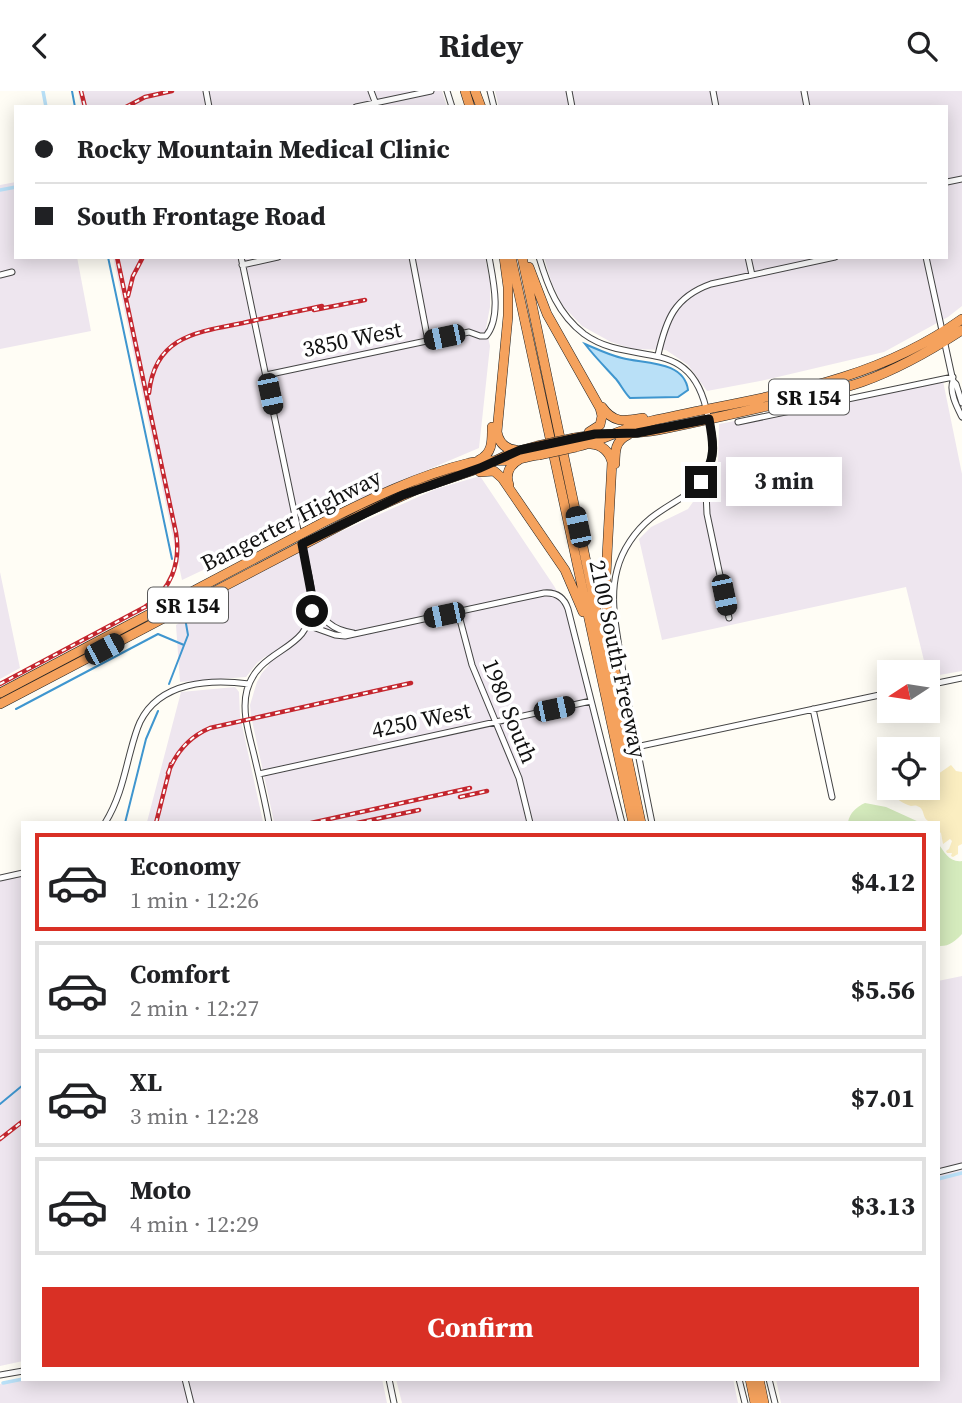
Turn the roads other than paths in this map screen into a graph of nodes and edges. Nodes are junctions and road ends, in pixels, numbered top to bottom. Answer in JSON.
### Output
{"nodes":[{"id":1,"x":371,"y":91,"type":"edge"},
{"id":2,"x":432,"y":91,"type":"edge"},
{"id":3,"x":376,"y":105,"type":"edge"},
{"id":4,"x":241,"y":259,"type":"edge"},
{"id":5,"x":269,"y":259,"type":"edge"},
{"id":6,"x":412,"y":259,"type":"edge"},
{"id":7,"x":489,"y":259,"type":"edge"},
{"id":8,"x":504,"y":259,"type":"edge"},
{"id":9,"x":511,"y":259,"type":"edge"},
{"id":10,"x":524,"y":259,"type":"edge"},
{"id":11,"x":525,"y":259,"type":"edge"},
{"id":12,"x":540,"y":259,"type":"edge"},
{"id":13,"x":748,"y":259,"type":"edge"},
{"id":14,"x":826,"y":259,"type":"edge"},
{"id":15,"x":926,"y":259,"type":"edge"},
{"id":16,"x":242,"y":265,"type":"junction"},
{"id":17,"x":12,"y":272,"type":"dead end"},
{"id":18,"x":0,"y":275,"type":"edge"},
{"id":19,"x":752,"y":275,"type":"junction"},
{"id":20,"x":962,"y":319,"type":"edge"},
{"id":21,"x":962,"y":330,"type":"edge"},
{"id":22,"x":944,"y":337,"type":"junction"},
{"id":23,"x":428,"y":341,"type":"junction"},
{"id":24,"x":658,"y":355,"type":"junction"},
{"id":25,"x":266,"y":375,"type":"junction"},
{"id":26,"x":583,"y":377,"type":"junction"},
{"id":27,"x":953,"y":379,"type":"junction"},
{"id":28,"x":501,"y":384,"type":"junction"},
{"id":29,"x":962,"y":403,"type":"edge"},
{"id":30,"x":706,"y":408,"type":"junction"},
{"id":31,"x":693,"y":411,"type":"junction"},
{"id":32,"x":962,"y":417,"type":"edge"},
{"id":33,"x":709,"y":419,"type":"junction"},
{"id":34,"x":738,"y":422,"type":"dead end"},
{"id":35,"x":631,"y":433,"type":"junction"},
{"id":36,"x":614,"y":434,"type":"junction"},
{"id":37,"x":575,"y":442,"type":"junction"},
{"id":38,"x":589,"y":444,"type":"junction"},
{"id":39,"x":520,"y":454,"type":"junction"},
{"id":40,"x":496,"y":460,"type":"junction"},
{"id":41,"x":476,"y":462,"type":"junction"},
{"id":42,"x":458,"y":475,"type":"junction"},
{"id":43,"x":701,"y":482,"type":"junction"},
{"id":44,"x":695,"y":489,"type":"junction"},
{"id":45,"x":706,"y":496,"type":"junction"},
{"id":46,"x":524,"y":507,"type":"junction"},
{"id":47,"x":609,"y":521,"type":"junction"},
{"id":48,"x":300,"y":540,"type":"junction"},
{"id":49,"x":312,"y":597,"type":"junction"},
{"id":50,"x":458,"y":612,"type":"junction"},
{"id":51,"x":729,"y":618,"type":"dead end"},
{"id":52,"x":307,"y":625,"type":"junction"},
{"id":53,"x":359,"y":633,"type":"junction"},
{"id":54,"x":962,"y":677,"type":"edge"},
{"id":55,"x":940,"y":682,"type":"edge"},
{"id":56,"x":249,"y":684,"type":"junction"},
{"id":57,"x":0,"y":693,"type":"edge"},
{"id":58,"x":877,"y":696,"type":"edge"},
{"id":59,"x":591,"y":701,"type":"junction"},
{"id":60,"x":0,"y":704,"type":"edge"},
{"id":61,"x":813,"y":709,"type":"junction"},
{"id":62,"x":618,"y":715,"type":"junction"},
{"id":63,"x":496,"y":722,"type":"junction"},
{"id":64,"x":613,"y":731,"type":"junction"},
{"id":65,"x":636,"y":747,"type":"junction"},
{"id":66,"x":258,"y":773,"type":"junction"},
{"id":67,"x":832,"y":797,"type":"dead end"},
{"id":68,"x":106,"y":821,"type":"edge"},
{"id":69,"x":269,"y":821,"type":"edge"},
{"id":70,"x":530,"y":821,"type":"edge"},
{"id":71,"x":621,"y":821,"type":"edge"},
{"id":72,"x":633,"y":821,"type":"edge"},
{"id":73,"x":641,"y":821,"type":"edge"},
{"id":74,"x":652,"y":821,"type":"edge"},
{"id":75,"x":21,"y":873,"type":"edge"},
{"id":76,"x":0,"y":878,"type":"edge"},
{"id":77,"x":962,"y":1166,"type":"edge"},
{"id":78,"x":940,"y":1172,"type":"edge"},
{"id":79,"x":21,"y":1371,"type":"edge"},
{"id":80,"x":0,"y":1375,"type":"edge"},
{"id":81,"x":186,"y":1381,"type":"edge"},
{"id":82,"x":389,"y":1381,"type":"edge"},
{"id":83,"x":740,"y":1381,"type":"edge"},
{"id":84,"x":750,"y":1381,"type":"edge"},
{"id":85,"x":759,"y":1381,"type":"edge"},
{"id":86,"x":770,"y":1381,"type":"edge"},
{"id":87,"x":191,"y":1403,"type":"edge"},
{"id":88,"x":394,"y":1403,"type":"edge"},
{"id":89,"x":745,"y":1403,"type":"edge"},
{"id":90,"x":755,"y":1403,"type":"edge"},
{"id":91,"x":764,"y":1403,"type":"edge"},
{"id":92,"x":775,"y":1403,"type":"edge"}],
"edges":[{"from":1,"to":3,"type":"street"},
{"from":2,"to":3,"type":"street"},
{"from":4,"to":16,"type":"street"},
{"from":5,"to":16,"type":"street"},
{"from":6,"to":23,"type":"street"},
{"from":7,"to":23,"type":"street","name":"3850 West"},
{"from":8,"to":28,"type":"highway"},
{"from":9,"to":64,"type":"highway","name":"2100 South Freeway"},
{"from":10,"to":62,"type":"highway","name":"2100 South Freeway"},
{"from":11,"to":26,"type":"highway"},
{"from":12,"to":24,"type":"street"},
{"from":13,"to":19,"type":"street"},
{"from":14,"to":19,"type":"street"},
{"from":15,"to":22,"type":"street"},
{"from":16,"to":25,"type":"street"},
{"from":17,"to":18,"type":"street"},
{"from":19,"to":24,"type":"street"},
{"from":20,"to":22,"type":"highway","name":"Bangerter Highway","number":"SR 154"},
{"from":21,"to":22,"type":"highway","name":"Bangerter Highway","number":"SR 154"},
{"from":22,"to":27,"type":"street"},
{"from":22,"to":30,"type":"highway","name":"Bangerter Highway","number":"SR 154"},
{"from":22,"to":33,"type":"highway","name":"Bangerter Highway","number":"SR 154"},
{"from":23,"to":25,"type":"street","name":"3850 West"},
{"from":24,"to":30,"type":"street"},
{"from":25,"to":48,"type":"street"},
{"from":26,"to":31,"type":"highway"},
{"from":26,"to":37,"type":"highway"},
{"from":27,"to":29,"type":"street"},
{"from":27,"to":32,"type":"street"},
{"from":27,"to":34,"type":"street"},
{"from":28,"to":39,"type":"highway"},
{"from":28,"to":41,"type":"highway"},
{"from":30,"to":31,"type":"highway","name":"Bangerter Highway","number":"SR 154"},
{"from":30,"to":33,"type":"street"},
{"from":31,"to":36,"type":"highway","name":"Bangerter Highway","number":"SR 154"},
{"from":33,"to":35,"type":"highway","name":"Bangerter Highway","number":"SR 154"},
{"from":33,"to":43,"type":"street"},
{"from":35,"to":36,"type":"highway","name":"Bangerter Highway","number":"SR 154"},
{"from":35,"to":47,"type":"highway"},
{"from":36,"to":37,"type":"highway","name":"Bangerter Highway","number":"SR 154"},
{"from":36,"to":38,"type":"highway","name":"Bangerter Highway","number":"SR 154"},
{"from":37,"to":38,"type":"highway","name":"Bangerter Highway","number":"SR 154"},
{"from":37,"to":39,"type":"highway","name":"Bangerter Highway","number":"SR 154","bridge":true},
{"from":38,"to":47,"type":"highway"},
{"from":39,"to":40,"type":"highway","name":"Bangerter Highway","number":"SR 154"},
{"from":39,"to":46,"type":"highway"},
{"from":40,"to":41,"type":"highway","name":"Bangerter Highway","number":"SR 154"},
{"from":40,"to":42,"type":"highway","name":"Bangerter Highway","number":"SR 154"},
{"from":41,"to":48,"type":"highway","name":"Bangerter Highway","number":"SR 154"},
{"from":42,"to":46,"type":"highway"},
{"from":42,"to":48,"type":"highway","name":"Bangerter Highway","number":"SR 154"},
{"from":43,"to":44,"type":"street"},
{"from":43,"to":45,"type":"street"},
{"from":44,"to":45,"type":"street"},
{"from":44,"to":65,"type":"street"},
{"from":45,"to":51,"type":"street"},
{"from":46,"to":64,"type":"highway"},
{"from":47,"to":62,"type":"highway"},
{"from":48,"to":49,"type":"street"},
{"from":48,"to":57,"type":"highway","name":"Bangerter Highway","number":"SR 154"},
{"from":48,"to":60,"type":"highway","name":"Bangerter Highway","number":"SR 154"},
{"from":49,"to":52,"type":"street"},
{"from":49,"to":53,"type":"street"},
{"from":50,"to":53,"type":"street"},
{"from":50,"to":59,"type":"street"},
{"from":50,"to":63,"type":"street","name":"1980 South"},
{"from":52,"to":53,"type":"street"},
{"from":52,"to":56,"type":"street"},
{"from":54,"to":55,"type":"street"},
{"from":56,"to":66,"type":"street"},
{"from":56,"to":68,"type":"street"},
{"from":58,"to":61,"type":"street"},
{"from":59,"to":63,"type":"street","name":"4250 West"},
{"from":59,"to":71,"type":"street"},
{"from":61,"to":65,"type":"street"},
{"from":61,"to":67,"type":"street"},
{"from":62,"to":73,"type":"highway","name":"2100 South Freeway"},
{"from":63,"to":66,"type":"street","name":"4250 West"},
{"from":63,"to":70,"type":"street","name":"1980 South"},
{"from":64,"to":72,"type":"highway","name":"2100 South Freeway"},
{"from":65,"to":74,"type":"street"},
{"from":66,"to":69,"type":"street"},
{"from":75,"to":76,"type":"street"},
{"from":77,"to":78,"type":"street"},
{"from":79,"to":80,"type":"street"},
{"from":81,"to":87,"type":"street"},
{"from":82,"to":88,"type":"street"},
{"from":83,"to":89,"type":"street"},
{"from":84,"to":90,"type":"highway"},
{"from":85,"to":91,"type":"highway"},
{"from":86,"to":92,"type":"street"}]}
